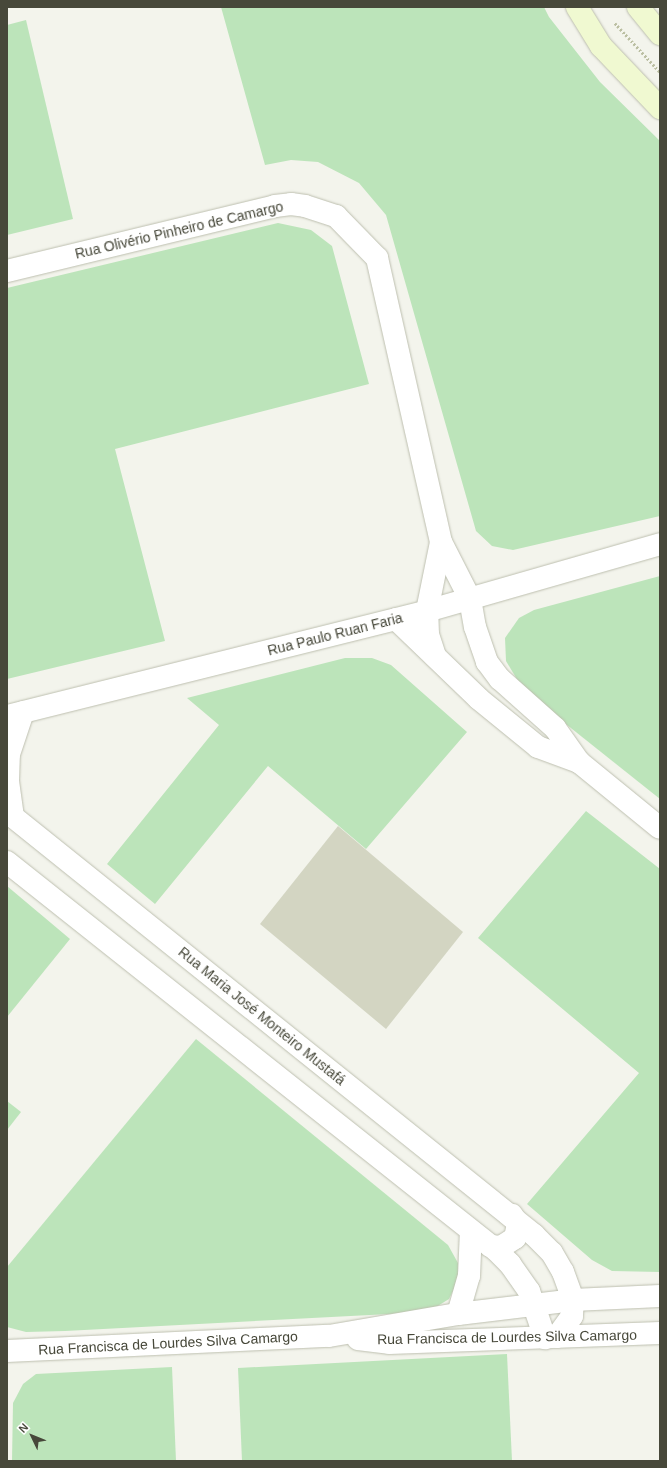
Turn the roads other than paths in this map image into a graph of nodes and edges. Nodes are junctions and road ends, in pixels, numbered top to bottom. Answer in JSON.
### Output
{"nodes":[{"id":1,"x":577,"y":7,"type":"edge"},
{"id":2,"x":638,"y":7,"type":"edge"},
{"id":3,"x":660,"y":34,"type":"edge"},
{"id":4,"x":660,"y":108,"type":"edge"},
{"id":5,"x":7,"y":271,"type":"edge"},
{"id":6,"x":441,"y":542,"type":"junction"},
{"id":7,"x":660,"y":544,"type":"edge"},
{"id":8,"x":470,"y":599,"type":"junction"},
{"id":9,"x":427,"y":611,"type":"junction"},
{"id":10,"x":396,"y":619,"type":"junction"},
{"id":11,"x":437,"y":660,"type":"junction"},
{"id":12,"x":15,"y":714,"type":"edge"},
{"id":13,"x":579,"y":762,"type":"junction"},
{"id":14,"x":10,"y":815,"type":"edge"},
{"id":15,"x":660,"y":828,"type":"edge"},
{"id":16,"x":7,"y":862,"type":"edge"},
{"id":17,"x":512,"y":1215,"type":"junction"},
{"id":18,"x":472,"y":1231,"type":"junction"},
{"id":19,"x":490,"y":1246,"type":"junction"},
{"id":20,"x":660,"y":1296,"type":"edge"},
{"id":21,"x":573,"y":1300,"type":"junction"},
{"id":22,"x":535,"y":1306,"type":"junction"},
{"id":23,"x":458,"y":1314,"type":"junction"},
{"id":24,"x":660,"y":1333,"type":"edge"},
{"id":25,"x":330,"y":1336,"type":"junction"},
{"id":26,"x":551,"y":1338,"type":"junction"},
{"id":27,"x":7,"y":1350,"type":"edge"}],
"edges":[{"from":1,"to":4,"type":"main road"},
{"from":2,"to":3,"type":"main road"},
{"from":5,"to":6,"type":"street","name":"Rua Olivério Pinheiro de Camargo"},
{"from":6,"to":8,"type":"street","name":"Rua Olivério Pinheiro de Camargo"},
{"from":6,"to":9,"type":"street","name":"Rua Olivério Pinheiro de Camargo"},
{"from":7,"to":8,"type":"street","name":"Rua Paulo Ruan Faria"},
{"from":8,"to":9,"type":"street","name":"Rua Paulo Ruan Faria"},
{"from":8,"to":13,"type":"street","name":"Rua Olivério Pinheiro de Camargo"},
{"from":9,"to":10,"type":"street","name":"Rua Paulo Ruan Faria"},
{"from":9,"to":11,"type":"street","name":"Rua Olivério Pinheiro de Camargo"},
{"from":10,"to":11,"type":"street"},
{"from":10,"to":12,"type":"street","name":"Rua Paulo Ruan Faria"},
{"from":11,"to":13,"type":"street"},
{"from":12,"to":14,"type":"street","name":"Rua Maria José Monteiro Mustafá"},
{"from":13,"to":15,"type":"street"},
{"from":14,"to":17,"type":"street","name":"Rua Maria José Monteiro Mustafá"},
{"from":16,"to":18,"type":"street"},
{"from":17,"to":19,"type":"street"},
{"from":17,"to":21,"type":"street","name":"Rua Maria José Monteiro Mustafá"},
{"from":18,"to":19,"type":"street"},
{"from":18,"to":23,"type":"street"},
{"from":19,"to":22,"type":"street"},
{"from":20,"to":21,"type":"street","name":"Rua Francisca de Lourdes Silva Camargo"},
{"from":21,"to":22,"type":"street","name":"Rua Francisca de Lourdes Silva Camargo"},
{"from":21,"to":26,"type":"street","name":"Rua Maria José Monteiro Mustafá"},
{"from":22,"to":23,"type":"street","name":"Rua Francisca de Lourdes Silva Camargo"},
{"from":22,"to":26,"type":"street"},
{"from":23,"to":25,"type":"street","name":"Rua Francisca de Lourdes Silva Camargo"},
{"from":24,"to":26,"type":"street","name":"Rua Francisca de Lourdes Silva Camargo"},
{"from":25,"to":26,"type":"street","name":"Rua Francisca de Lourdes Silva Camargo"},
{"from":25,"to":27,"type":"street","name":"Rua Francisca de Lourdes Silva Camargo"}]}
